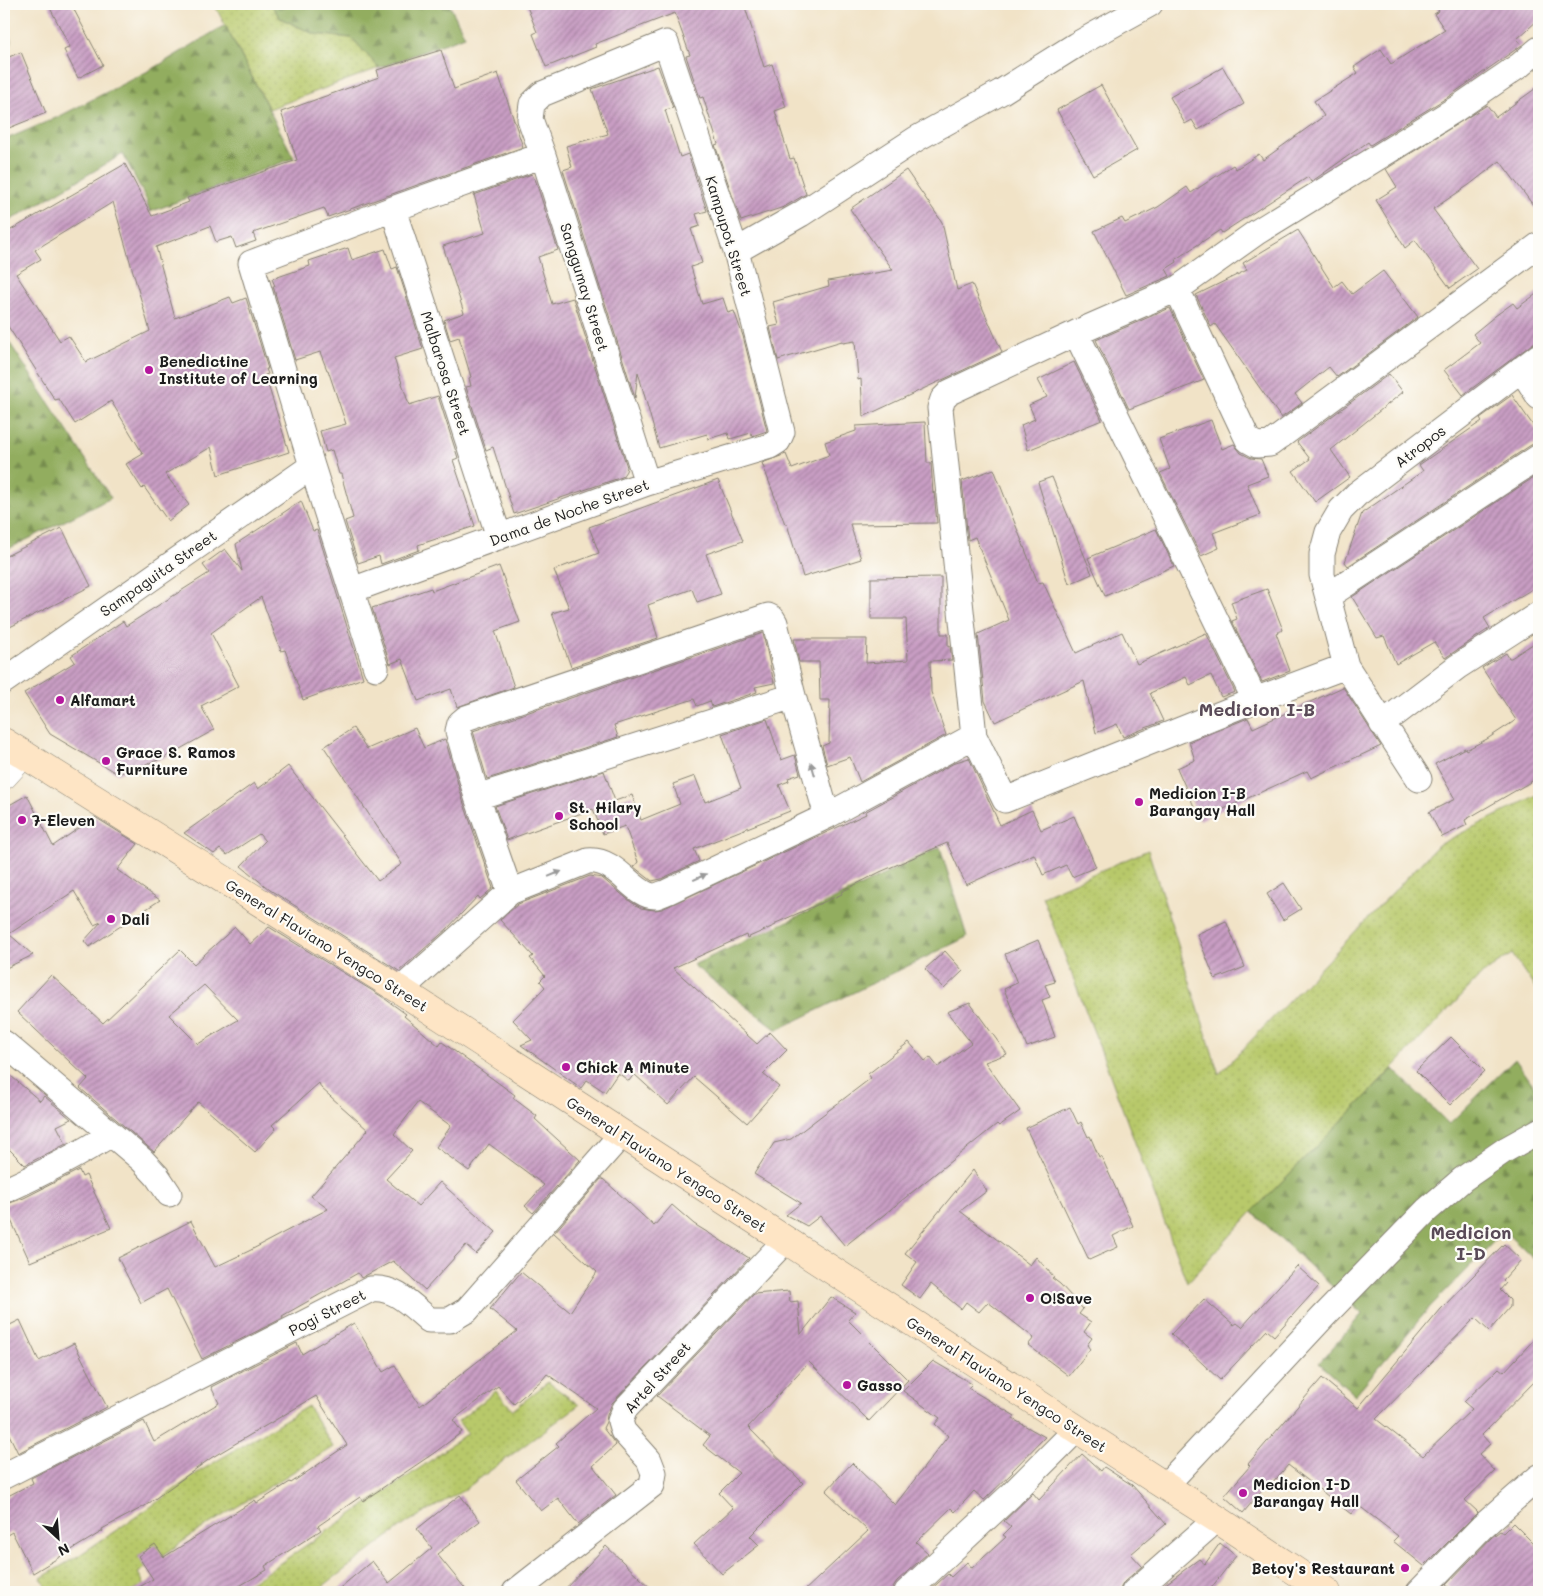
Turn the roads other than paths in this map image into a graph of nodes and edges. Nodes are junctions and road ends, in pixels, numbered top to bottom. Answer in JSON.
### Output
{"nodes":[{"id":1,"x":1150,"y":4,"type":"edge"},
{"id":2,"x":666,"y":43,"type":"joint"},
{"id":3,"x":1539,"y":49,"type":"edge"},
{"id":4,"x":543,"y":155,"type":"junction"},
{"id":5,"x":393,"y":209,"type":"junction"},
{"id":6,"x":1539,"y":245,"type":"edge"},
{"id":7,"x":736,"y":251,"type":"junction"},
{"id":8,"x":1177,"y":289,"type":"junction"},
{"id":9,"x":1076,"y":333,"type":"junction"},
{"id":10,"x":1530,"y":363,"type":"edge"},
{"id":11,"x":1539,"y":397,"type":"edge"},
{"id":12,"x":782,"y":432,"type":"joint"},
{"id":13,"x":1539,"y":457,"type":"edge"},
{"id":14,"x":312,"y":466,"type":"junction"},
{"id":15,"x":647,"y":484,"type":"junction"},
{"id":16,"x":499,"y":537,"type":"junction"},
{"id":17,"x":352,"y":590,"type":"junction"},
{"id":18,"x":1328,"y":596,"type":"junction"},
{"id":19,"x":1539,"y":614,"type":"edge"},
{"id":20,"x":1346,"y":666,"type":"junction"},
{"id":21,"x":376,"y":668,"type":"dead end"},
{"id":22,"x":4,"y":681,"type":"edge"},
{"id":23,"x":793,"y":696,"type":"junction"},
{"id":24,"x":1255,"y":700,"type":"junction"},
{"id":25,"x":1382,"y":724,"type":"junction"},
{"id":26,"x":974,"y":736,"type":"junction"},
{"id":27,"x":14,"y":748,"type":"edge"},
{"id":28,"x":4,"y":774,"type":"edge"},
{"id":29,"x":1419,"y":779,"type":"dead end"},
{"id":30,"x":477,"y":797,"type":"junction"},
{"id":31,"x":826,"y":816,"type":"junction"},
{"id":32,"x":510,"y":892,"type":"junction"},
{"id":33,"x":400,"y":990,"type":"junction"},
{"id":34,"x":4,"y":1043,"type":"edge"},
{"id":35,"x":1539,"y":1131,"type":"edge"},
{"id":36,"x":111,"y":1134,"type":"junction"},
{"id":37,"x":621,"y":1135,"type":"junction"},
{"id":38,"x":4,"y":1191,"type":"edge"},
{"id":39,"x":169,"y":1194,"type":"dead end"},
{"id":40,"x":785,"y":1241,"type":"junction"},
{"id":41,"x":1077,"y":1429,"type":"junction"},
{"id":42,"x":4,"y":1476,"type":"edge"},
{"id":43,"x":1539,"y":1477,"type":"edge"},
{"id":44,"x":1165,"y":1486,"type":"junction"},
{"id":45,"x":1218,"y":1519,"type":"junction"},
{"id":46,"x":515,"y":1592,"type":"edge"},
{"id":47,"x":907,"y":1592,"type":"edge"},
{"id":48,"x":1134,"y":1592,"type":"edge"},
{"id":49,"x":1327,"y":1592,"type":"edge"},
{"id":50,"x":1419,"y":1592,"type":"edge"}],
"edges":[{"from":1,"to":7,"type":"street"},
{"from":2,"to":4,"type":"street","name":"Sanggumay Street"},
{"from":2,"to":7,"type":"street","name":"Kampupot Street"},
{"from":3,"to":8,"type":"street"},
{"from":4,"to":5,"type":"street"},
{"from":4,"to":15,"type":"street","name":"Sanggumay Street"},
{"from":5,"to":14,"type":"street"},
{"from":5,"to":16,"type":"street","name":"Malbarosa Street"},
{"from":6,"to":8,"type":"street"},
{"from":7,"to":12,"type":"street","name":"Kampupot Street"},
{"from":8,"to":9,"type":"street"},
{"from":9,"to":24,"type":"street"},
{"from":9,"to":26,"type":"street"},
{"from":10,"to":11,"type":"street"},
{"from":10,"to":18,"type":"street","name":"Atropos"},
{"from":12,"to":15,"type":"street","name":"Dama de Noche Street"},
{"from":13,"to":18,"type":"street"},
{"from":14,"to":17,"type":"street"},
{"from":14,"to":22,"type":"street","name":"Sampaguita Street"},
{"from":15,"to":16,"type":"street","name":"Dama de Noche Street"},
{"from":16,"to":17,"type":"street","name":"Dama de Noche Street"},
{"from":17,"to":21,"type":"street"},
{"from":18,"to":20,"type":"street","name":"Atropos"},
{"from":19,"to":25,"type":"street"},
{"from":20,"to":24,"type":"street"},
{"from":20,"to":25,"type":"street","name":"Atropos"},
{"from":23,"to":30,"type":"street"},
{"from":23,"to":30,"type":"street"},
{"from":31,"to":23,"type":"street","one_way":true},
{"from":24,"to":26,"type":"street"},
{"from":25,"to":29,"type":"street","name":"Atropos"},
{"from":26,"to":31,"type":"street"},
{"from":27,"to":28,"type":"street"},
{"from":27,"to":33,"type":"main road","name":"General Flaviano Yengco Street"},
{"from":30,"to":32,"type":"street"},
{"from":32,"to":31,"type":"street","one_way":true},
{"from":32,"to":33,"type":"street"},
{"from":33,"to":37,"type":"main road","name":"General Flaviano Yengco Street"},
{"from":34,"to":36,"type":"street"},
{"from":35,"to":44,"type":"street"},
{"from":36,"to":38,"type":"street"},
{"from":36,"to":39,"type":"street"},
{"from":37,"to":40,"type":"main road","name":"General Flaviano Yengco Street"},
{"from":37,"to":42,"type":"street","name":"Pogi Street"},
{"from":40,"to":41,"type":"main road","name":"General Flaviano Yengco Street"},
{"from":40,"to":46,"type":"street","name":"Artel Street"},
{"from":41,"to":44,"type":"main road","name":"General Flaviano Yengco Street"},
{"from":41,"to":47,"type":"street"},
{"from":43,"to":50,"type":"street"},
{"from":44,"to":45,"type":"main road","name":"General Flaviano Yengco Street"},
{"from":45,"to":48,"type":"street"},
{"from":45,"to":49,"type":"main road","name":"General Flaviano Yengco Street"}]}
